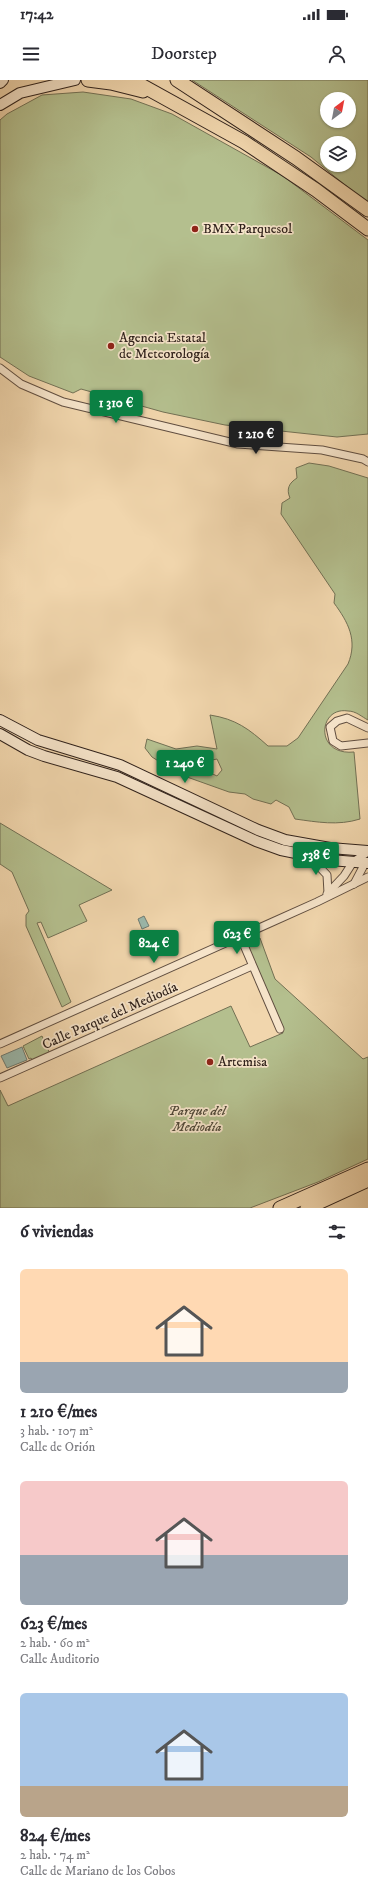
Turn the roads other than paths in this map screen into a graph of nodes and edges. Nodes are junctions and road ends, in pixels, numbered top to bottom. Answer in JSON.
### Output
{"nodes":[{"id":1,"x":3,"y":80,"type":"edge"},
{"id":2,"x":75,"y":80,"type":"edge"},
{"id":3,"x":88,"y":80,"type":"edge"},
{"id":4,"x":132,"y":80,"type":"edge"},
{"id":5,"x":177,"y":80,"type":"edge"},
{"id":6,"x":0,"y":83,"type":"edge"},
{"id":7,"x":162,"y":96,"type":"junction"},
{"id":8,"x":0,"y":105,"type":"edge"},
{"id":9,"x":368,"y":210,"type":"edge"},
{"id":10,"x":368,"y":229,"type":"edge"},
{"id":11,"x":0,"y":368,"type":"edge"},
{"id":12,"x":366,"y":460,"type":"edge"},
{"id":13,"x":0,"y":720,"type":"edge"},
{"id":14,"x":368,"y":728,"type":"edge"},
{"id":15,"x":0,"y":734,"type":"edge"},
{"id":16,"x":368,"y":743,"type":"edge"},
{"id":17,"x":310,"y":857,"type":"junction"},
{"id":18,"x":363,"y":858,"type":"edge"},
{"id":19,"x":327,"y":875,"type":"junction"},
{"id":20,"x":368,"y":876,"type":"edge"},
{"id":21,"x":338,"y":884,"type":"junction"},
{"id":22,"x":354,"y":884,"type":"junction"},
{"id":23,"x":346,"y":888,"type":"junction"},
{"id":24,"x":328,"y":893,"type":"junction"},
{"id":25,"x":317,"y":902,"type":"junction"},
{"id":26,"x":240,"y":936,"type":"junction"},
{"id":27,"x":252,"y":966,"type":"junction"},
{"id":28,"x":280,"y":1029,"type":"dead end"},
{"id":29,"x":0,"y":1044,"type":"edge"},
{"id":30,"x":0,"y":1078,"type":"edge"},
{"id":31,"x":368,"y":1169,"type":"edge"},
{"id":32,"x":368,"y":1180,"type":"edge"},
{"id":33,"x":280,"y":1208,"type":"edge"},
{"id":34,"x":307,"y":1208,"type":"edge"}],
"edges":[{"from":1,"to":6,"type":"street"},
{"from":2,"to":8,"type":"street"},
{"from":3,"to":7,"type":"highway"},
{"from":4,"to":7,"type":"highway"},
{"from":5,"to":9,"type":"highway"},
{"from":7,"to":10,"type":"highway"},
{"from":11,"to":12,"type":"street"},
{"from":13,"to":18,"type":"street"},
{"from":14,"to":16,"type":"street"},
{"from":15,"to":17,"type":"street"},
{"from":17,"to":18,"type":"street"},
{"from":17,"to":19,"type":"street"},
{"from":18,"to":21,"type":"street"},
{"from":18,"to":22,"type":"street"},
{"from":19,"to":21,"type":"street"},
{"from":19,"to":24,"type":"street"},
{"from":20,"to":22,"type":"street"},
{"from":21,"to":23,"type":"street"},
{"from":21,"to":24,"type":"street"},
{"from":22,"to":23,"type":"street"},
{"from":23,"to":25,"type":"street"},
{"from":24,"to":25,"type":"street"},
{"from":25,"to":26,"type":"street"},
{"from":26,"to":27,"type":"street"},
{"from":26,"to":29,"type":"street"},
{"from":27,"to":28,"type":"street"},
{"from":27,"to":30,"type":"street","name":"Calle Parque del Mediodía"},
{"from":31,"to":33,"type":"highway"},
{"from":32,"to":34,"type":"highway"}]}
